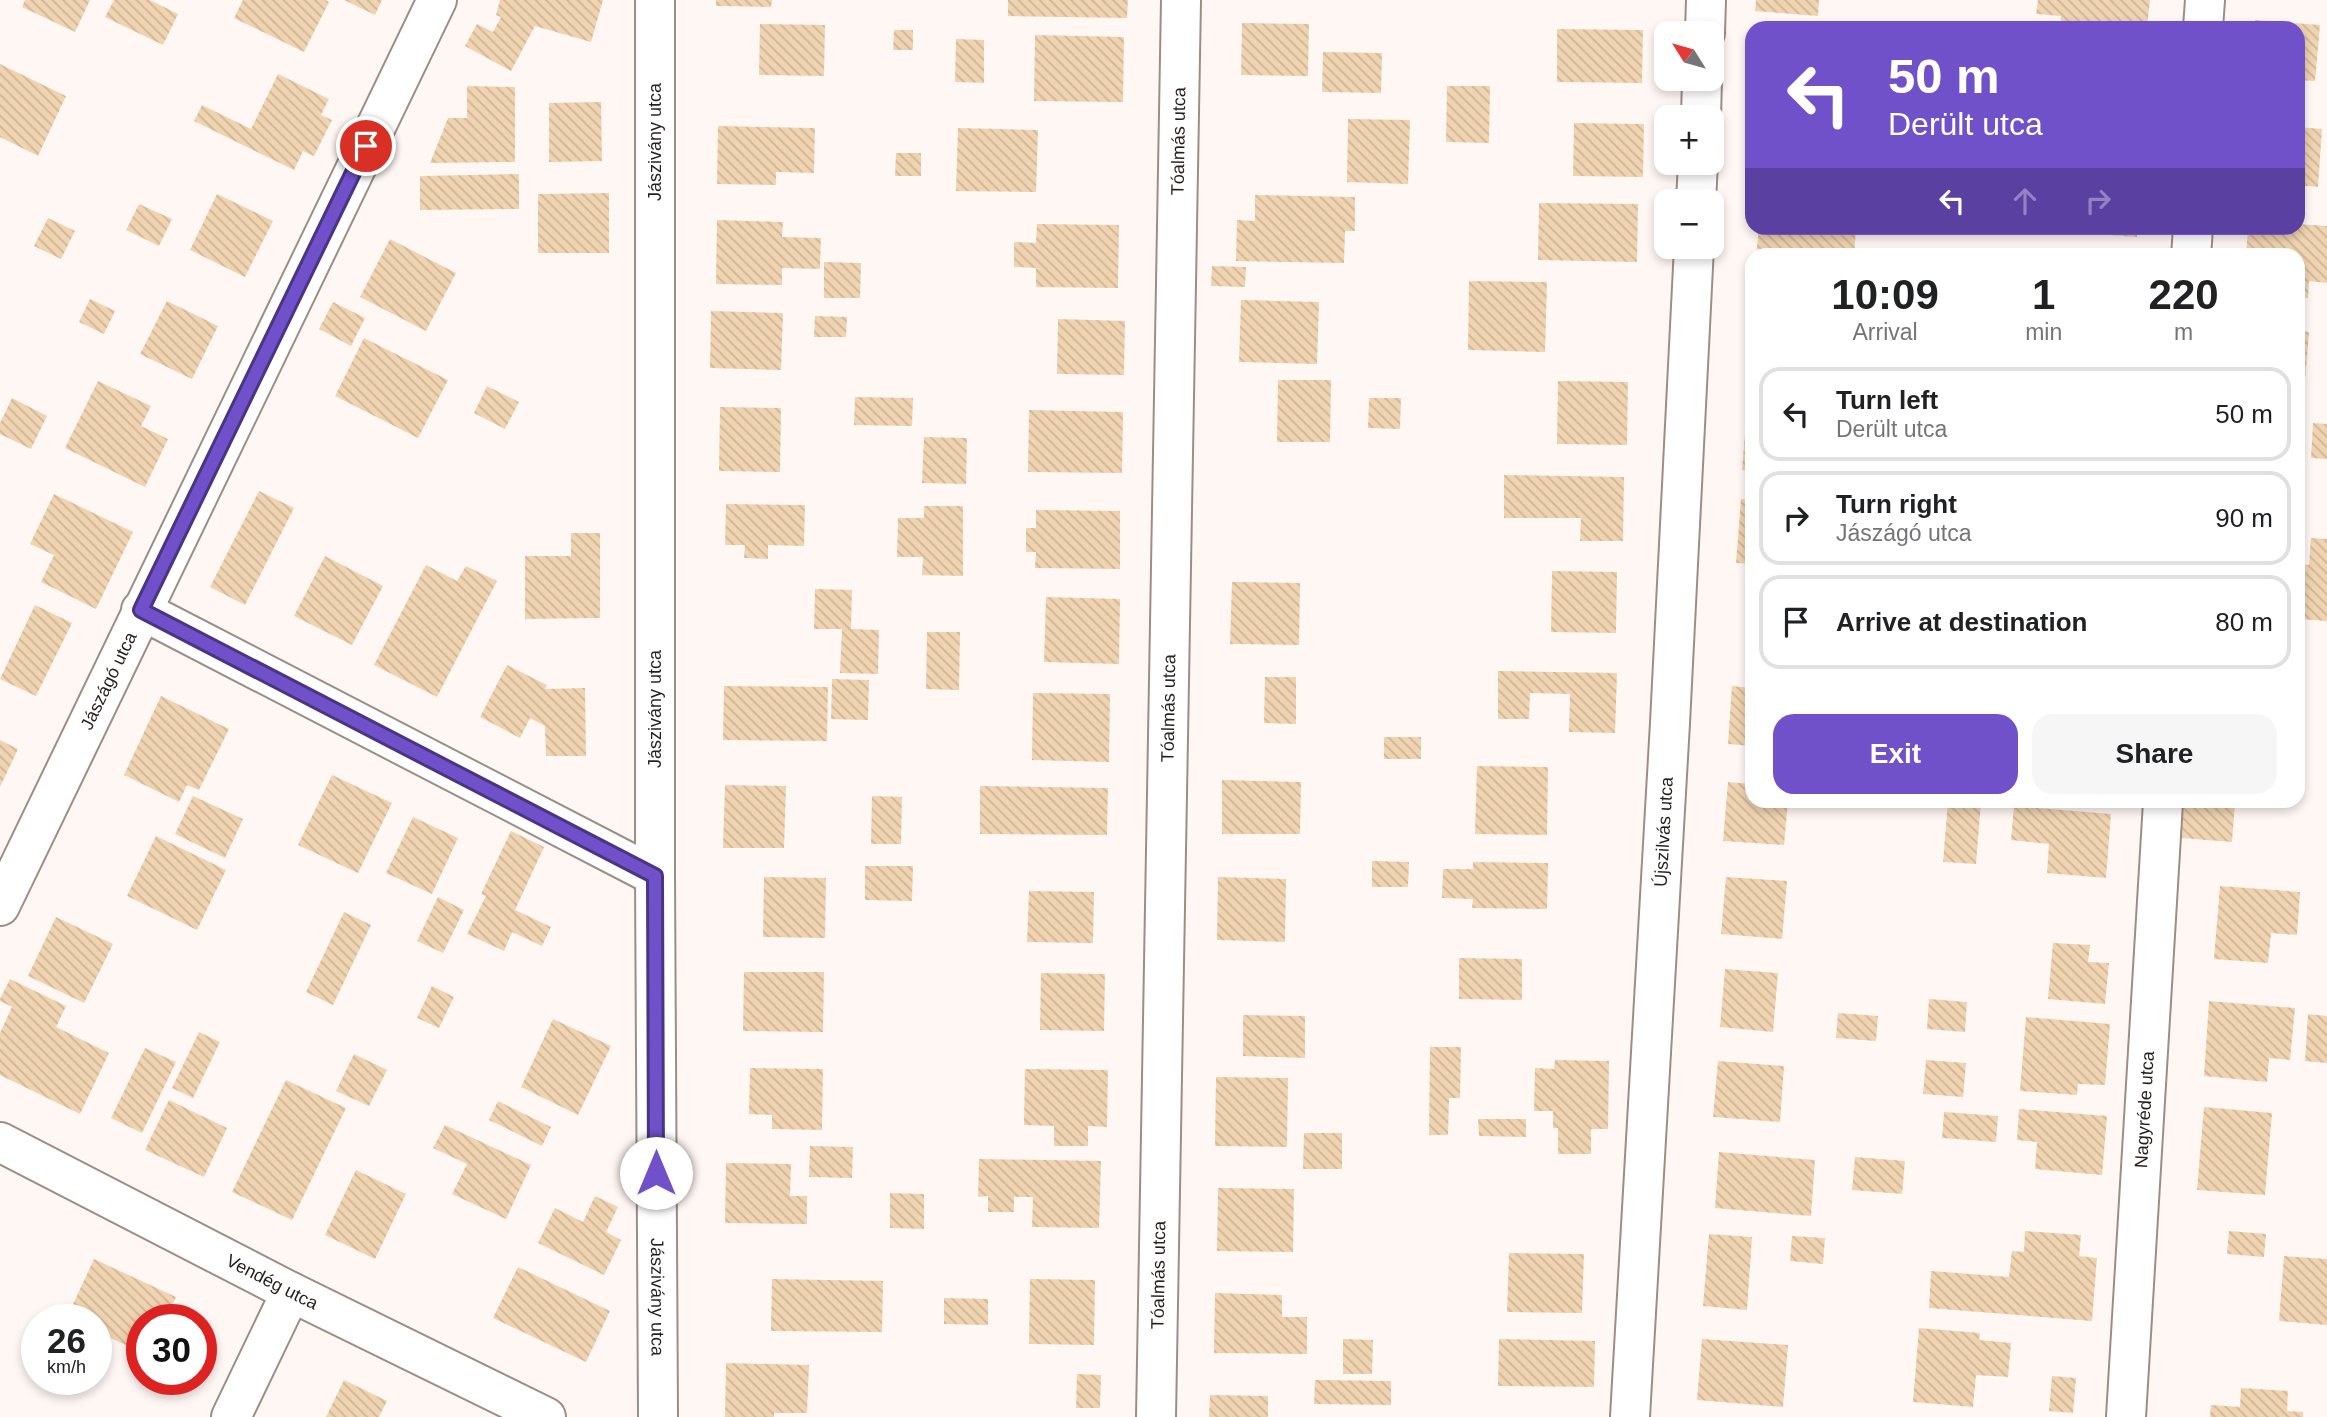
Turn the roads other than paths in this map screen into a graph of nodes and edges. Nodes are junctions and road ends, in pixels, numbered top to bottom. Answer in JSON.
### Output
{"nodes":[{"id":1,"x":438,"y":0,"type":"edge"},
{"id":2,"x":655,"y":0,"type":"edge"},
{"id":3,"x":1181,"y":0,"type":"edge"},
{"id":4,"x":1706,"y":0,"type":"edge"},
{"id":5,"x":2205,"y":0,"type":"edge"},
{"id":6,"x":1705,"y":21,"type":"edge"},
{"id":7,"x":2204,"y":21,"type":"edge"},
{"id":8,"x":1693,"y":259,"type":"edge"},
{"id":9,"x":141,"y":610,"type":"junction"},
{"id":10,"x":2162,"y":808,"type":"edge"},
{"id":11,"x":655,"y":876,"type":"junction"},
{"id":12,"x":0,"y":906,"type":"edge"},
{"id":13,"x":0,"y":1142,"type":"edge"},
{"id":14,"x":291,"y":1292,"type":"junction"},
{"id":15,"x":231,"y":1417,"type":"edge"},
{"id":16,"x":546,"y":1417,"type":"edge"},
{"id":17,"x":658,"y":1417,"type":"edge"},
{"id":18,"x":1156,"y":1417,"type":"edge"},
{"id":19,"x":1630,"y":1417,"type":"edge"},
{"id":20,"x":2126,"y":1417,"type":"edge"}],
"edges":[{"from":1,"to":9,"type":"street","name":"Jászágó utca"},
{"from":2,"to":11,"type":"street","name":"Jászivány utca"},
{"from":3,"to":18,"type":"street","name":"Tóalmás utca"},
{"from":4,"to":6,"type":"street"},
{"from":5,"to":7,"type":"street"},
{"from":8,"to":19,"type":"street","name":"Újszilvás utca"},
{"from":9,"to":11,"type":"street"},
{"from":9,"to":12,"type":"street","name":"Jászágó utca"},
{"from":10,"to":20,"type":"street","name":"Nagyréde utca"},
{"from":11,"to":17,"type":"street","name":"Jászivány utca"},
{"from":13,"to":14,"type":"street","name":"Vendég utca"},
{"from":14,"to":15,"type":"street"},
{"from":14,"to":16,"type":"street","name":"Vendég utca"}]}
